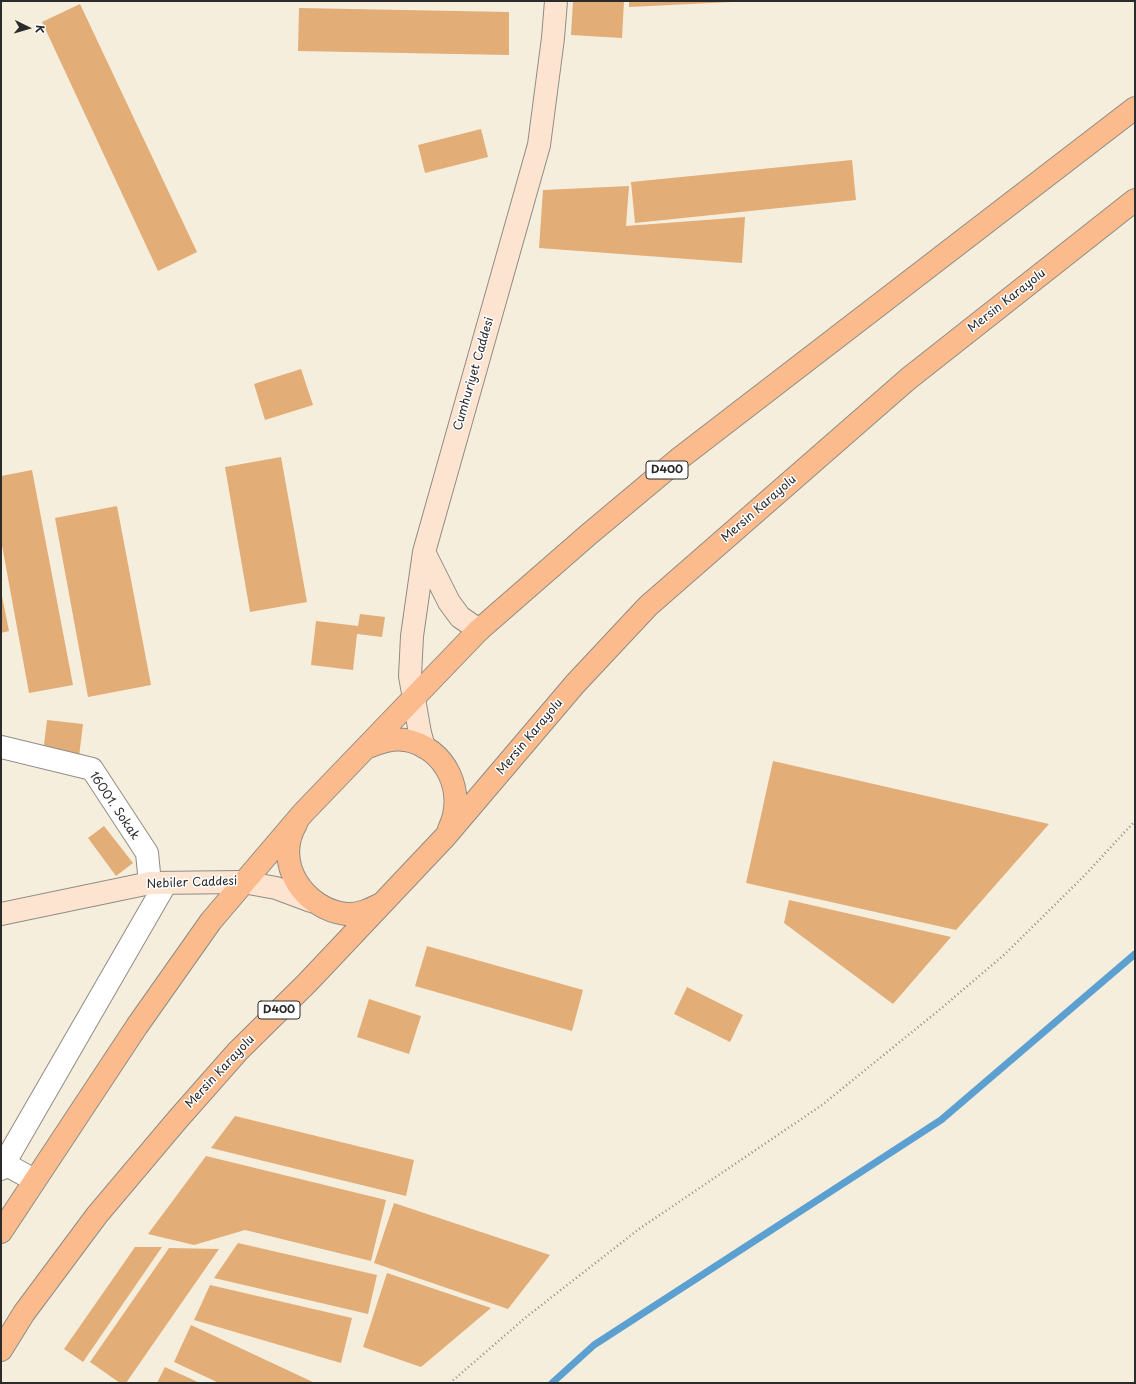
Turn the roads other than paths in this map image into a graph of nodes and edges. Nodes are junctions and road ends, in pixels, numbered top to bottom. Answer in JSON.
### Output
{"nodes":[{"id":1,"x":556,"y":1,"type":"edge"},
{"id":2,"x":1135,"y":108,"type":"edge"},
{"id":3,"x":1135,"y":200,"type":"edge"},
{"id":4,"x":424,"y":552,"type":"junction"},
{"id":5,"x":480,"y":630,"type":"junction"},
{"id":6,"x":410,"y":676,"type":"junction"},
{"id":7,"x":413,"y":698,"type":"junction"},
{"id":8,"x":392,"y":720,"type":"junction"},
{"id":9,"x":1,"y":747,"type":"edge"},
{"id":10,"x":424,"y":747,"type":"junction"},
{"id":11,"x":365,"y":748,"type":"junction"},
{"id":12,"x":303,"y":813,"type":"junction"},
{"id":13,"x":445,"y":837,"type":"junction"},
{"id":14,"x":243,"y":882,"type":"junction"},
{"id":15,"x":158,"y":883,"type":"junction"},
{"id":16,"x":311,"y":901,"type":"junction"},
{"id":17,"x":384,"y":902,"type":"junction"},
{"id":18,"x":1,"y":914,"type":"edge"},
{"id":19,"x":3,"y":1167,"type":"edge"},
{"id":20,"x":34,"y":1180,"type":"junction"},
{"id":21,"x":1,"y":1232,"type":"edge"},
{"id":22,"x":1,"y":1350,"type":"edge"}],
"edges":[{"from":1,"to":4,"type":"street","name":"Cumhuriyet Caddesi"},
{"from":2,"to":5,"type":"highway","number":"D400"},
{"from":3,"to":13,"type":"highway","name":"Mersin Karayolu","number":"D400"},
{"from":4,"to":5,"type":"street"},
{"from":4,"to":6,"type":"street","name":"Cumhuriyet Caddesi"},
{"from":5,"to":7,"type":"highway","number":"D400"},
{"from":6,"to":7,"type":"street","name":"Cumhuriyet Caddesi"},
{"from":6,"to":8,"type":"street"},
{"from":7,"to":8,"type":"highway","number":"D400"},
{"from":7,"to":10,"type":"street","name":"Cumhuriyet Caddesi"},
{"from":8,"to":11,"type":"highway","number":"D400"},
{"from":9,"to":15,"type":"street","name":"16001. Sokak"},
{"from":10,"to":11,"type":"highway"},
{"from":10,"to":13,"type":"highway"},
{"from":11,"to":12,"type":"highway","number":"D400"},
{"from":12,"to":14,"type":"highway","number":"D400"},
{"from":12,"to":16,"type":"highway"},
{"from":13,"to":17,"type":"highway","name":"Mersin Karayolu","number":"D400"},
{"from":14,"to":15,"type":"street","name":"Nebiler Caddesi"},
{"from":14,"to":16,"type":"street","name":"Nebiler Caddesi"},
{"from":14,"to":20,"type":"highway","number":"D400"},
{"from":15,"to":18,"type":"street","name":"Nebiler Caddesi"},
{"from":15,"to":19,"type":"street"},
{"from":16,"to":17,"type":"highway"},
{"from":17,"to":22,"type":"highway","name":"Mersin Karayolu","number":"D400"},
{"from":19,"to":20,"type":"street"},
{"from":20,"to":21,"type":"highway","number":"D400"}]}
